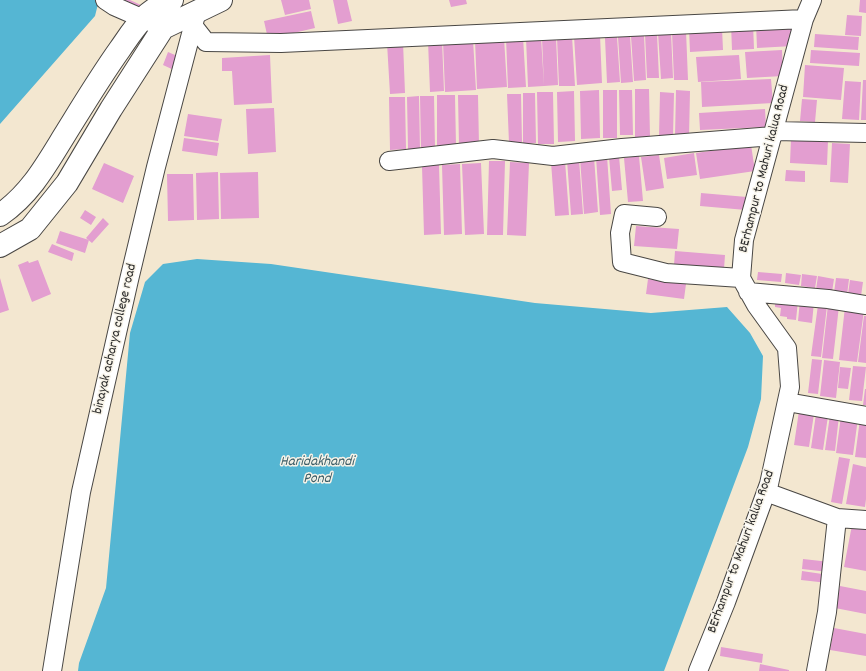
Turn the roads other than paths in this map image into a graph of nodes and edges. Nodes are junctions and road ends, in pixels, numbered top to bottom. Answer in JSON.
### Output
{"nodes":[{"id":1,"x":105,"y":0,"type":"edge"},
{"id":2,"x":172,"y":0,"type":"edge"},
{"id":3,"x":221,"y":0,"type":"edge"},
{"id":4,"x":812,"y":0,"type":"edge"},
{"id":5,"x":142,"y":18,"type":"junction"},
{"id":6,"x":192,"y":18,"type":"junction"},
{"id":7,"x":804,"y":19,"type":"junction"},
{"id":8,"x":163,"y":28,"type":"junction"},
{"id":9,"x":866,"y":132,"type":"edge"},
{"id":10,"x":774,"y":134,"type":"junction"},
{"id":11,"x":389,"y":161,"type":"dead end"},
{"id":12,"x":0,"y":215,"type":"edge"},
{"id":13,"x":657,"y":217,"type":"dead end"},
{"id":14,"x":0,"y":246,"type":"edge"},
{"id":15,"x":744,"y":285,"type":"junction"},
{"id":16,"x":866,"y":305,"type":"edge"},
{"id":17,"x":787,"y":402,"type":"junction"},
{"id":18,"x":866,"y":416,"type":"edge"},
{"id":19,"x":766,"y":492,"type":"junction"},
{"id":20,"x":837,"y":518,"type":"junction"},
{"id":21,"x":866,"y":520,"type":"edge"},
{"id":22,"x":52,"y":671,"type":"edge"},
{"id":23,"x":698,"y":671,"type":"edge"},
{"id":24,"x":816,"y":671,"type":"edge"}],
"edges":[{"from":1,"to":5,"type":"street"},
{"from":2,"to":5,"type":"highway"},
{"from":3,"to":6,"type":"highway"},
{"from":4,"to":7,"type":"street","name":"BErhampur to Mahuri kalua Road"},
{"from":5,"to":8,"type":"street"},
{"from":5,"to":12,"type":"highway"},
{"from":6,"to":7,"type":"street"},
{"from":6,"to":8,"type":"highway"},
{"from":6,"to":22,"type":"street","name":"binayak acharya college road"},
{"from":7,"to":10,"type":"street","name":"BErhampur to Mahuri kalua Road"},
{"from":8,"to":14,"type":"highway"},
{"from":9,"to":10,"type":"street"},
{"from":10,"to":11,"type":"street"},
{"from":10,"to":15,"type":"street","name":"BErhampur to Mahuri kalua Road"},
{"from":13,"to":15,"type":"street"},
{"from":15,"to":16,"type":"street"},
{"from":15,"to":17,"type":"street","name":"BErhampur to Mahuri kalua Road"},
{"from":17,"to":18,"type":"street"},
{"from":17,"to":19,"type":"street","name":"BErhampur to Mahuri kalua Road"},
{"from":19,"to":20,"type":"street"},
{"from":19,"to":23,"type":"street","name":"BErhampur to Mahuri kalua Road"},
{"from":20,"to":21,"type":"street"},
{"from":20,"to":24,"type":"street"}]}
